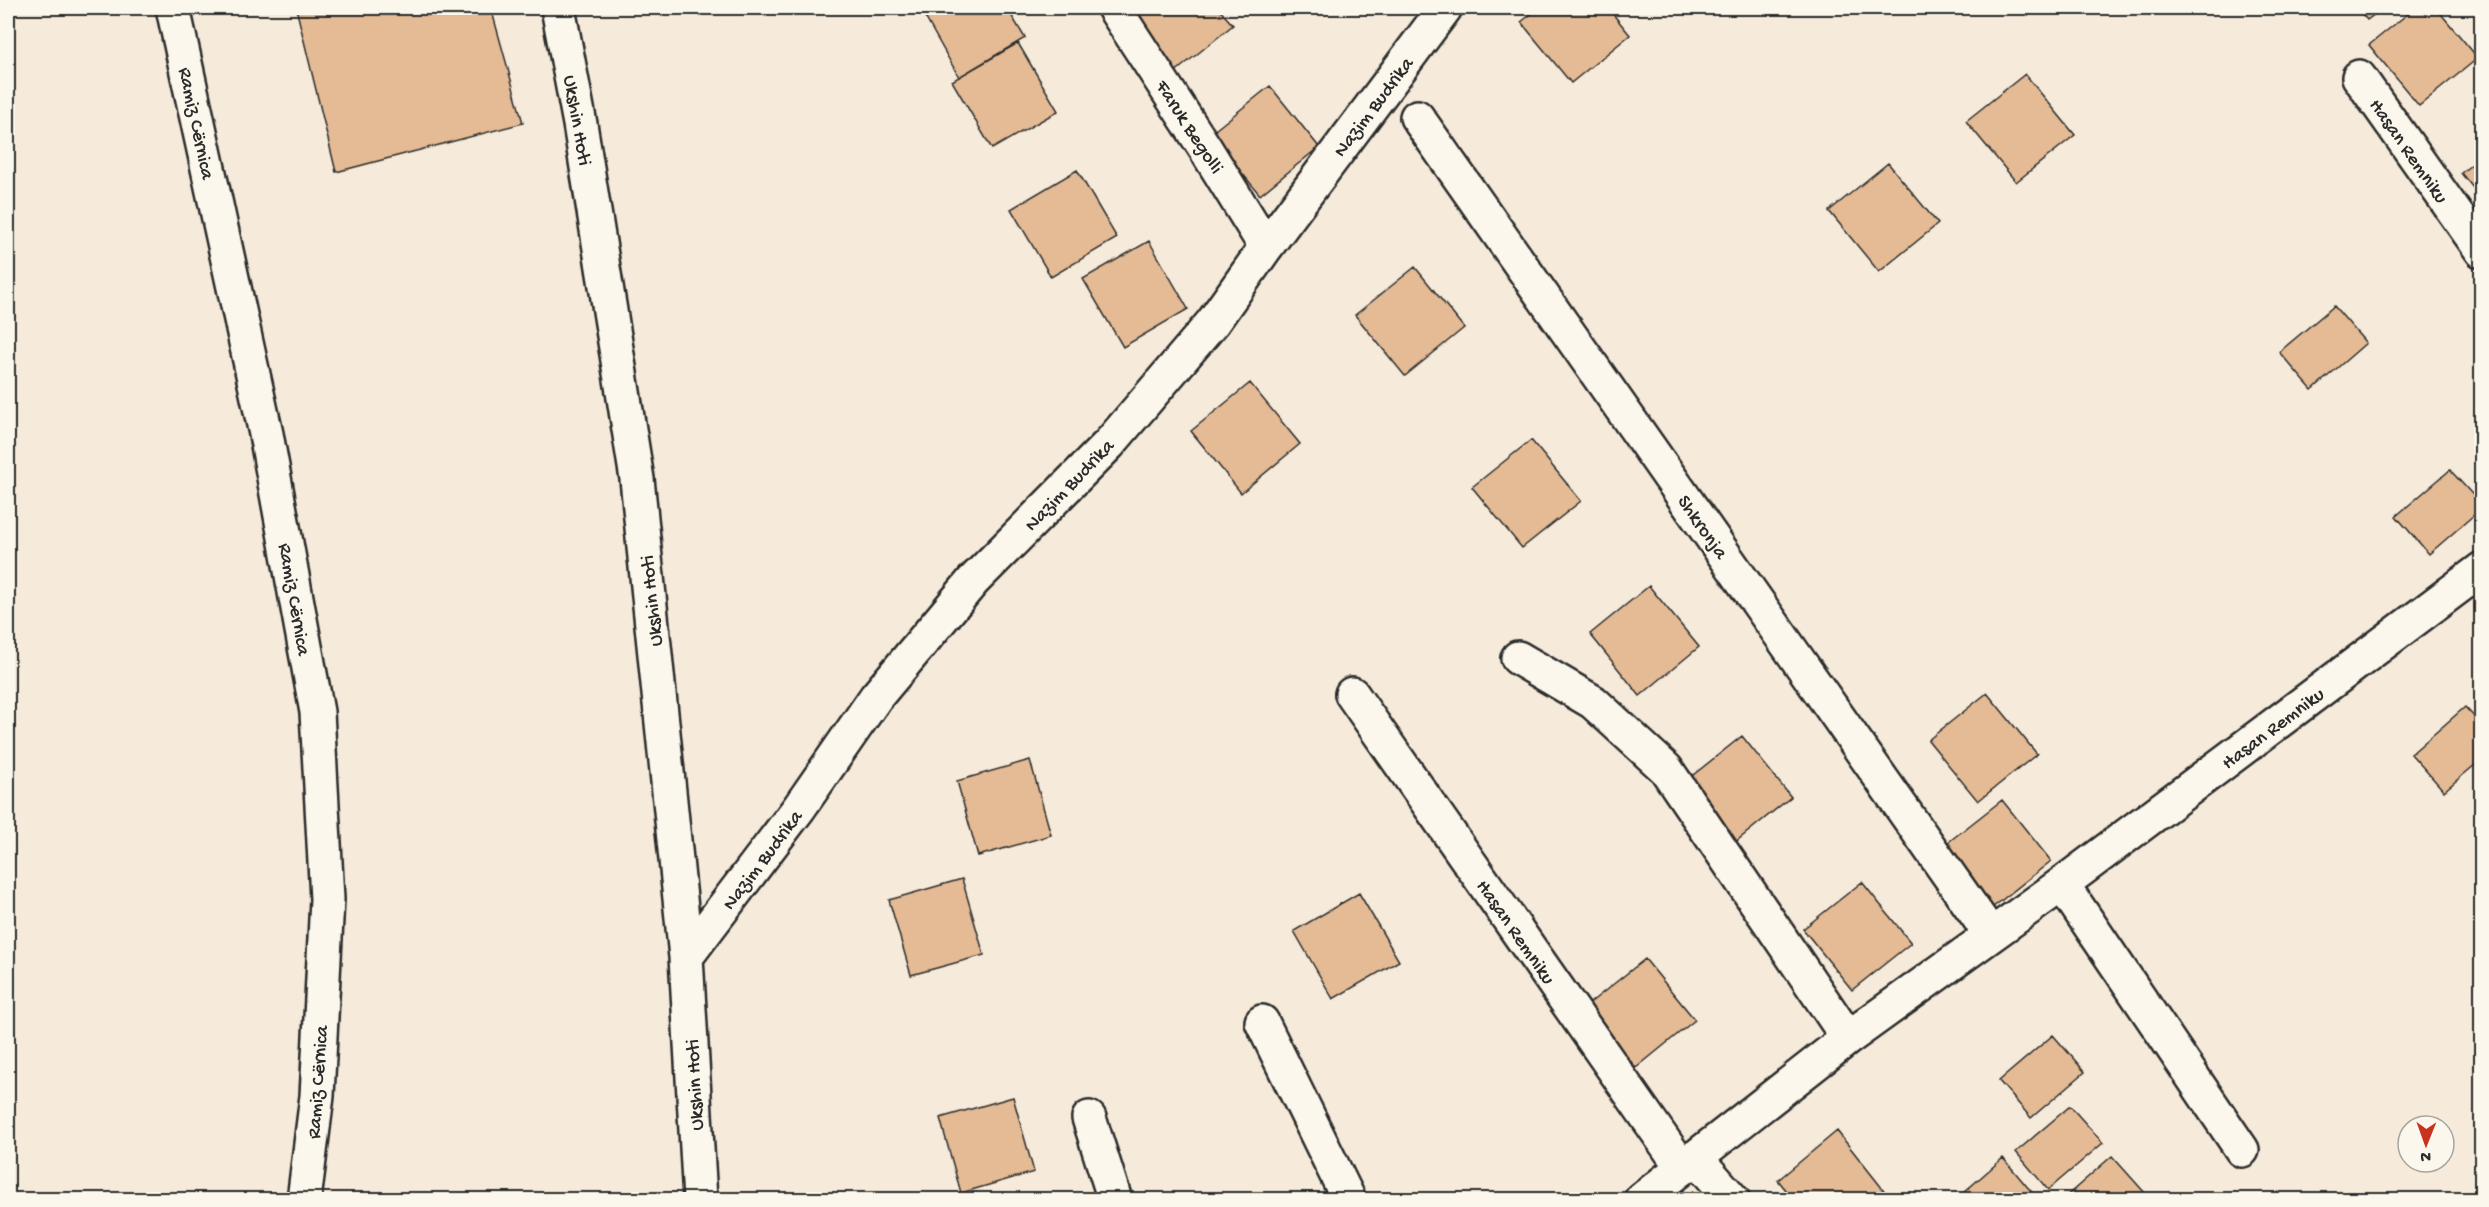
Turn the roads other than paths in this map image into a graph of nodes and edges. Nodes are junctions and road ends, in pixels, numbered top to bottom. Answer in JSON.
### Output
{"nodes":[{"id":1,"x":173,"y":8,"type":"edge"},
{"id":2,"x":558,"y":8,"type":"edge"},
{"id":3,"x":1114,"y":8,"type":"edge"},
{"id":4,"x":1445,"y":8,"type":"edge"},
{"id":5,"x":2360,"y":77,"type":"dead end"},
{"id":6,"x":1417,"y":117,"type":"dead end"},
{"id":7,"x":1266,"y":247,"type":"junction"},
{"id":8,"x":2481,"y":251,"type":"edge"},
{"id":9,"x":2481,"y":569,"type":"edge"},
{"id":10,"x":1518,"y":658,"type":"dead end"},
{"id":11,"x":1352,"y":694,"type":"dead end"},
{"id":12,"x":2062,"y":884,"type":"junction"},
{"id":13,"x":1991,"y":935,"type":"junction"},
{"id":14,"x":686,"y":957,"type":"junction"},
{"id":15,"x":1262,"y":1022,"type":"dead end"},
{"id":16,"x":1848,"y":1038,"type":"junction"},
{"id":17,"x":1089,"y":1118,"type":"dead end"},
{"id":18,"x":2242,"y":1150,"type":"dead end"},
{"id":19,"x":1688,"y":1162,"type":"junction"},
{"id":20,"x":304,"y":1200,"type":"edge"},
{"id":21,"x":700,"y":1200,"type":"edge"},
{"id":22,"x":1115,"y":1200,"type":"edge"},
{"id":23,"x":1349,"y":1200,"type":"edge"},
{"id":24,"x":1641,"y":1200,"type":"edge"},
{"id":25,"x":1732,"y":1200,"type":"edge"}],
"edges":[{"from":1,"to":20,"type":"street","name":"Ramiz Cërnica"},
{"from":2,"to":14,"type":"street","name":"Ukshin Hoti"},
{"from":3,"to":7,"type":"street","name":"Faruk Begolli"},
{"from":4,"to":7,"type":"street","name":"Nazim Budrika"},
{"from":5,"to":8,"type":"street","name":"Hasan Remniku"},
{"from":6,"to":13,"type":"street","name":"Shkronja"},
{"from":7,"to":14,"type":"street","name":"Nazim Budrika"},
{"from":9,"to":12,"type":"street","name":"Hasan Remniku"},
{"from":10,"to":16,"type":"street"},
{"from":11,"to":19,"type":"street","name":"Hasan Remniku"},
{"from":12,"to":13,"type":"street","name":"Hasan Remniku"},
{"from":12,"to":18,"type":"street"},
{"from":13,"to":16,"type":"street","name":"Hasan Remniku"},
{"from":14,"to":21,"type":"street","name":"Ukshin Hoti"},
{"from":15,"to":23,"type":"street"},
{"from":16,"to":19,"type":"street","name":"Hasan Remniku"},
{"from":17,"to":22,"type":"street"},
{"from":19,"to":24,"type":"street","name":"Hasan Remniku"},
{"from":19,"to":25,"type":"street"}]}
